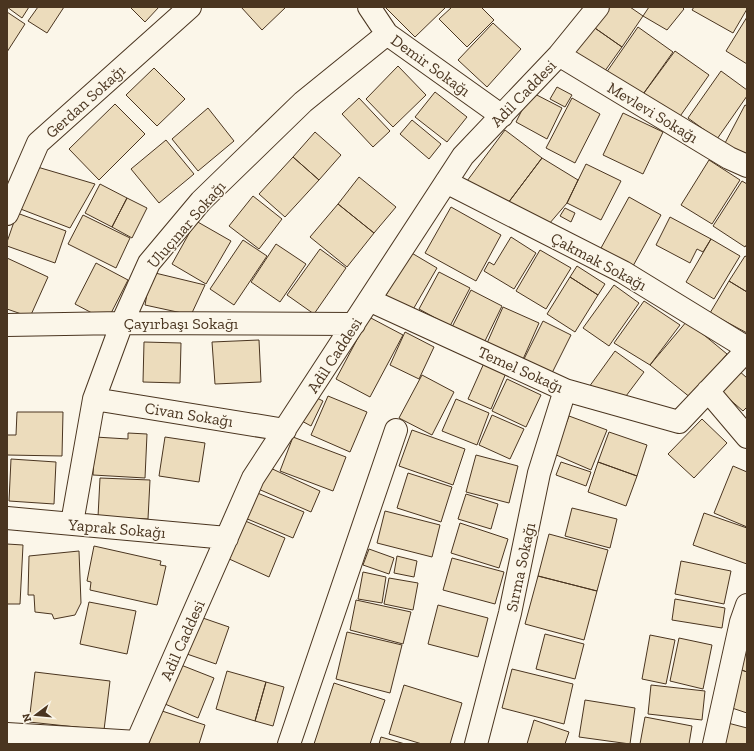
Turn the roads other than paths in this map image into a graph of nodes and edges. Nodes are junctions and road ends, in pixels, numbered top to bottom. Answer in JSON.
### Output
{"nodes":[{"id":1,"x":190,"y":7,"type":"edge"},
{"id":2,"x":369,"y":7,"type":"edge"},
{"id":3,"x":598,"y":7,"type":"edge"},
{"id":4,"x":387,"y":34,"type":"junction"},
{"id":5,"x":559,"y":55,"type":"junction"},
{"id":6,"x":502,"y":116,"type":"junction"},
{"id":7,"x":747,"y":166,"type":"edge"},
{"id":8,"x":446,"y":182,"type":"junction"},
{"id":9,"x":7,"y":214,"type":"edge"},
{"id":10,"x":369,"y":300,"type":"junction"},
{"id":11,"x":122,"y":323,"type":"junction"},
{"id":12,"x":354,"y":324,"type":"junction"},
{"id":13,"x":7,"y":325,"type":"edge"},
{"id":14,"x":747,"y":349,"type":"edge"},
{"id":15,"x":565,"y":390,"type":"junction"},
{"id":16,"x":708,"y":392,"type":"junction"},
{"id":17,"x":94,"y":399,"type":"junction"},
{"id":18,"x":285,"y":430,"type":"junction"},
{"id":19,"x":396,"y":430,"type":"dead end"},
{"id":20,"x":747,"y":437,"type":"edge"},
{"id":21,"x":7,"y":518,"type":"edge"},
{"id":22,"x":72,"y":523,"type":"junction"},
{"id":23,"x":227,"y":538,"type":"junction"},
{"id":24,"x":747,"y":605,"type":"edge"},
{"id":25,"x":7,"y":734,"type":"edge"},
{"id":26,"x":137,"y":743,"type":"edge"},
{"id":27,"x":289,"y":744,"type":"edge"},
{"id":28,"x":476,"y":744,"type":"edge"},
{"id":29,"x":714,"y":744,"type":"edge"}],
"edges":[{"from":1,"to":9,"type":"street","name":"Gerdan Sokağı"},
{"from":2,"to":4,"type":"street","name":"Demir Sokağı"},
{"from":3,"to":5,"type":"street","name":"Adil Caddesi"},
{"from":4,"to":6,"type":"street","name":"Demir Sokağı"},
{"from":4,"to":11,"type":"street","name":"Uluçınar Sokağı"},
{"from":5,"to":6,"type":"street","name":"Adil Caddesi"},
{"from":5,"to":7,"type":"street","name":"Mevlevi Sokağı"},
{"from":6,"to":8,"type":"street","name":"Adil Caddesi"},
{"from":8,"to":10,"type":"street","name":"Adil Caddesi"},
{"from":8,"to":14,"type":"street","name":"Çakmak Sokağı"},
{"from":10,"to":12,"type":"street","name":"Adil Caddesi"},
{"from":10,"to":15,"type":"street","name":"Temel Sokağı"},
{"from":11,"to":12,"type":"street","name":"Çayırbaşı Sokağı"},
{"from":11,"to":13,"type":"street","name":"Çayırbaşı Sokağı"},
{"from":11,"to":17,"type":"street","name":"Uluçınar Sokağı"},
{"from":12,"to":18,"type":"street","name":"Adil Caddesi"},
{"from":14,"to":16,"type":"street"},
{"from":15,"to":16,"type":"street","name":"Temel Sokağı"},
{"from":15,"to":28,"type":"street","name":"Sırma Sokağı"},
{"from":16,"to":20,"type":"street"},
{"from":17,"to":18,"type":"street","name":"Civan Sokağı"},
{"from":17,"to":22,"type":"street","name":"Uluçınar Sokağı"},
{"from":18,"to":23,"type":"street","name":"Adil Caddesi"},
{"from":19,"to":27,"type":"street"},
{"from":21,"to":22,"type":"street","name":"Yaprak Sokağı"},
{"from":22,"to":23,"type":"street","name":"Yaprak Sokağı"},
{"from":23,"to":26,"type":"street","name":"Adil Caddesi"},
{"from":24,"to":29,"type":"street"},
{"from":25,"to":26,"type":"street"}]}
